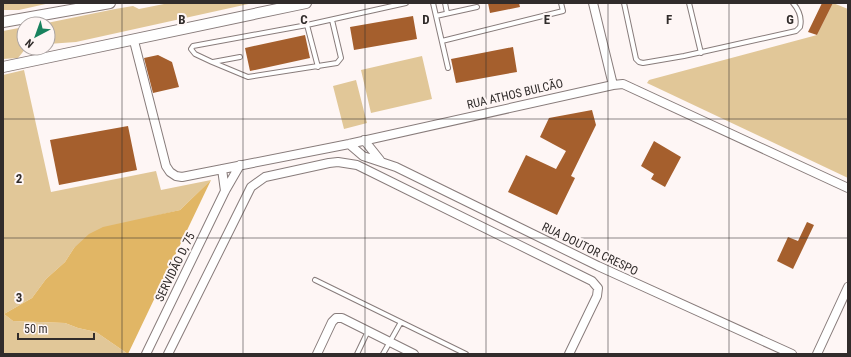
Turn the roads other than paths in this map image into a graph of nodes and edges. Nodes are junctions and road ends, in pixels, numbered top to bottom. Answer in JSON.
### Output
{"nodes":[{"id":1,"x":110,"y":3,"type":"edge"},
{"id":2,"x":306,"y":3,"type":"edge"},
{"id":3,"x":406,"y":3,"type":"edge"},
{"id":4,"x":433,"y":3,"type":"edge"},
{"id":5,"x":445,"y":3,"type":"edge"},
{"id":6,"x":561,"y":3,"type":"edge"},
{"id":7,"x":594,"y":3,"type":"edge"},
{"id":8,"x":624,"y":3,"type":"edge"},
{"id":9,"x":689,"y":3,"type":"edge"},
{"id":10,"x":793,"y":3,"type":"edge"},
{"id":11,"x":477,"y":6,"type":"dead end"},
{"id":12,"x":447,"y":13,"type":"junction"},
{"id":13,"x":436,"y":16,"type":"junction"},
{"id":14,"x":332,"y":20,"type":"junction"},
{"id":15,"x":3,"y":22,"type":"edge"},
{"id":16,"x":307,"y":25,"type":"junction"},
{"id":17,"x":134,"y":41,"type":"junction"},
{"id":18,"x":442,"y":41,"type":"junction"},
{"id":19,"x":701,"y":53,"type":"junction"},
{"id":20,"x":240,"y":57,"type":"dead end"},
{"id":21,"x":212,"y":62,"type":"junction"},
{"id":22,"x":3,"y":67,"type":"edge"},
{"id":23,"x":318,"y":67,"type":"junction"},
{"id":24,"x":448,"y":68,"type":"dead end"},
{"id":25,"x":613,"y":85,"type":"junction"},
{"id":26,"x":364,"y":140,"type":"junction"},
{"id":27,"x":349,"y":144,"type":"junction"},
{"id":28,"x":380,"y":160,"type":"junction"},
{"id":29,"x":240,"y":165,"type":"junction"},
{"id":30,"x":222,"y":169,"type":"junction"},
{"id":31,"x":848,"y":188,"type":"edge"},
{"id":32,"x":225,"y":191,"type":"junction"},
{"id":33,"x":315,"y":280,"type":"dead end"},
{"id":34,"x":848,"y":287,"type":"edge"},
{"id":35,"x":401,"y":322,"type":"junction"},
{"id":36,"x":368,"y":331,"type":"junction"},
{"id":37,"x":391,"y":342,"type":"junction"},
{"id":38,"x":411,"y":353,"type":"edge"},
{"id":39,"x":146,"y":354,"type":"edge"},
{"id":40,"x":168,"y":354,"type":"edge"},
{"id":41,"x":317,"y":354,"type":"edge"},
{"id":42,"x":356,"y":354,"type":"edge"},
{"id":43,"x":383,"y":354,"type":"edge"},
{"id":44,"x":466,"y":354,"type":"edge"},
{"id":45,"x":569,"y":354,"type":"edge"},
{"id":46,"x":792,"y":354,"type":"edge"},
{"id":47,"x":817,"y":354,"type":"edge"}],
"edges":[{"from":1,"to":15,"type":"street"},
{"from":2,"to":17,"type":"street"},
{"from":3,"to":14,"type":"lane"},
{"from":4,"to":13,"type":"lane"},
{"from":5,"to":12,"type":"lane"},
{"from":6,"to":18,"type":"lane"},
{"from":7,"to":25,"type":"street"},
{"from":8,"to":19,"type":"lane"},
{"from":9,"to":19,"type":"lane"},
{"from":10,"to":19,"type":"lane"},
{"from":11,"to":12,"type":"lane"},
{"from":12,"to":13,"type":"lane"},
{"from":13,"to":18,"type":"lane"},
{"from":14,"to":16,"type":"lane"},
{"from":14,"to":23,"type":"lane"},
{"from":16,"to":21,"type":"lane"},
{"from":16,"to":23,"type":"lane"},
{"from":17,"to":22,"type":"street"},
{"from":17,"to":30,"type":"street","name":"RUA ATHOS BULCÃO"},
{"from":18,"to":24,"type":"lane"},
{"from":20,"to":21,"type":"lane"},
{"from":21,"to":23,"type":"lane"},
{"from":25,"to":26,"type":"street","name":"RUA ATHOS BULCÃO"},
{"from":25,"to":31,"type":"street","name":"RUA ATHOS BULCÃO"},
{"from":26,"to":27,"type":"street","name":"RUA ATHOS BULCÃO"},
{"from":26,"to":28,"type":"street","name":"RUA DOUTOR CRESPO"},
{"from":27,"to":28,"type":"street","name":"RUA DOUTOR CRESPO"},
{"from":27,"to":29,"type":"street","name":"RUA ATHOS BULCÃO"},
{"from":28,"to":46,"type":"street","name":"RUA DOUTOR CRESPO"},
{"from":29,"to":30,"type":"street","name":"RUA ATHOS BULCÃO"},
{"from":29,"to":32,"type":"street","name":"SERVIDÃO D, 75"},
{"from":30,"to":32,"type":"street"},
{"from":32,"to":39,"type":"street","name":"SERVIDÃO D, 75"},
{"from":33,"to":35,"type":"lane"},
{"from":34,"to":47,"type":"street"},
{"from":35,"to":37,"type":"lane"},
{"from":35,"to":44,"type":"lane"},
{"from":36,"to":37,"type":"street"},
{"from":36,"to":41,"type":"street"},
{"from":36,"to":42,"type":"lane"},
{"from":37,"to":38,"type":"street"},
{"from":37,"to":43,"type":"lane"},
{"from":40,"to":45,"type":"street"}]}
